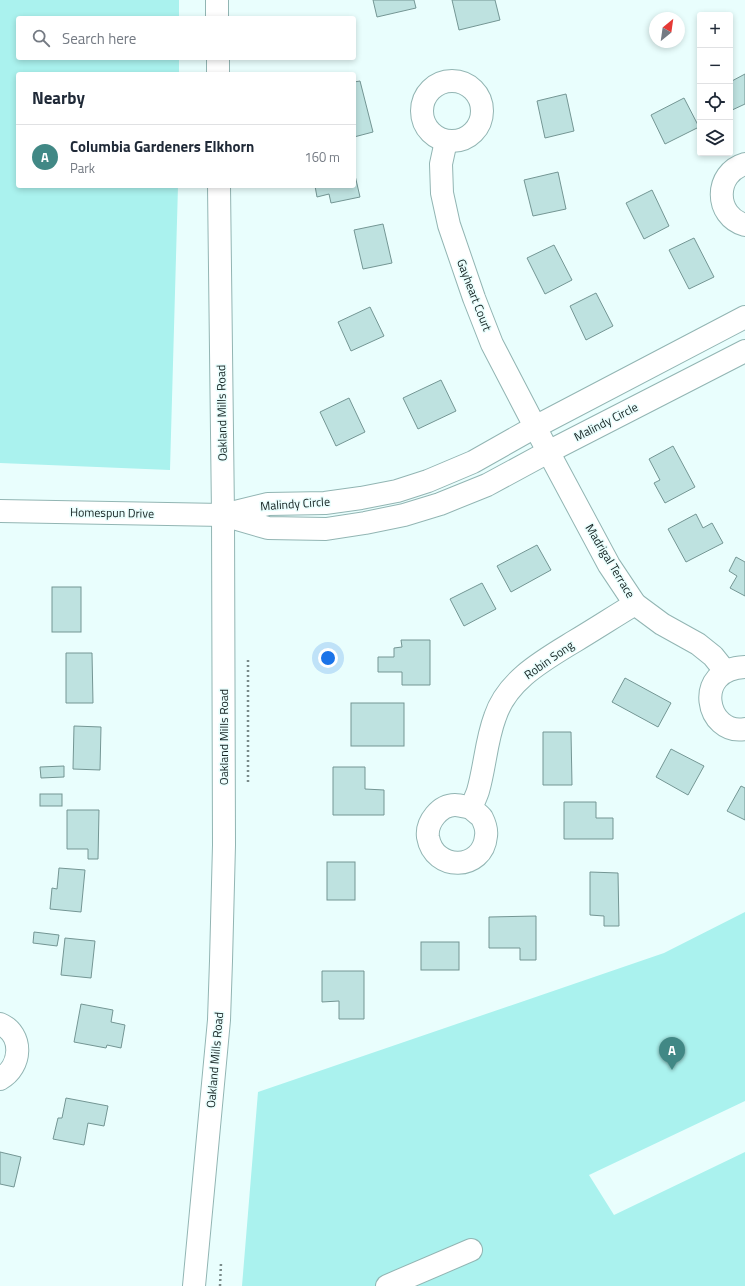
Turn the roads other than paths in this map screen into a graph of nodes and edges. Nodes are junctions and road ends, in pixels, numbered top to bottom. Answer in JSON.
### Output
{"nodes":[{"id":1,"x":217,"y":0,"type":"edge"},
{"id":2,"x":217,"y":16,"type":"edge"},
{"id":3,"x":218,"y":60,"type":"edge"},
{"id":4,"x":218,"y":72,"type":"edge"},
{"id":5,"x":446,"y":140,"type":"dead end"},
{"id":6,"x":745,"y":164,"type":"edge"},
{"id":7,"x":220,"y":188,"type":"edge"},
{"id":8,"x":745,"y":225,"type":"edge"},
{"id":9,"x":745,"y":317,"type":"edge"},
{"id":10,"x":745,"y":351,"type":"edge"},
{"id":11,"x":541,"y":440,"type":"junction"},
{"id":12,"x":0,"y":511,"type":"edge"},
{"id":13,"x":223,"y":515,"type":"junction"},
{"id":14,"x":635,"y":604,"type":"junction"},
{"id":15,"x":735,"y":669,"type":"edge"},
{"id":16,"x":745,"y":729,"type":"edge"},
{"id":17,"x":471,"y":808,"type":"dead end"},
{"id":18,"x":0,"y":1024,"type":"edge"},
{"id":19,"x":0,"y":1079,"type":"edge"},
{"id":20,"x":471,"y":1250,"type":"dead end"},
{"id":21,"x":194,"y":1286,"type":"edge"},
{"id":22,"x":387,"y":1286,"type":"edge"}],
"edges":[{"from":1,"to":2,"type":"street"},
{"from":3,"to":4,"type":"street"},
{"from":5,"to":11,"type":"street","name":"Gayheart Court"},
{"from":6,"to":8,"type":"street"},
{"from":7,"to":13,"type":"street","name":"Oakland Mills Road"},
{"from":9,"to":11,"type":"street","name":"Malindy Circle"},
{"from":10,"to":11,"type":"street","name":"Malindy Circle"},
{"from":11,"to":13,"type":"street","name":"Malindy Circle"},
{"from":11,"to":14,"type":"street","name":"Madrigal Terrace"},
{"from":12,"to":13,"type":"street","name":"Homespun Drive"},
{"from":13,"to":21,"type":"street","name":"Oakland Mills Road"},
{"from":14,"to":15,"type":"street","name":"Madrigal Terrace"},
{"from":14,"to":17,"type":"street","name":"Robin Song"},
{"from":15,"to":16,"type":"street","name":"Madrigal Terrace"},
{"from":18,"to":19,"type":"street"},
{"from":20,"to":22,"type":"street"}]}
